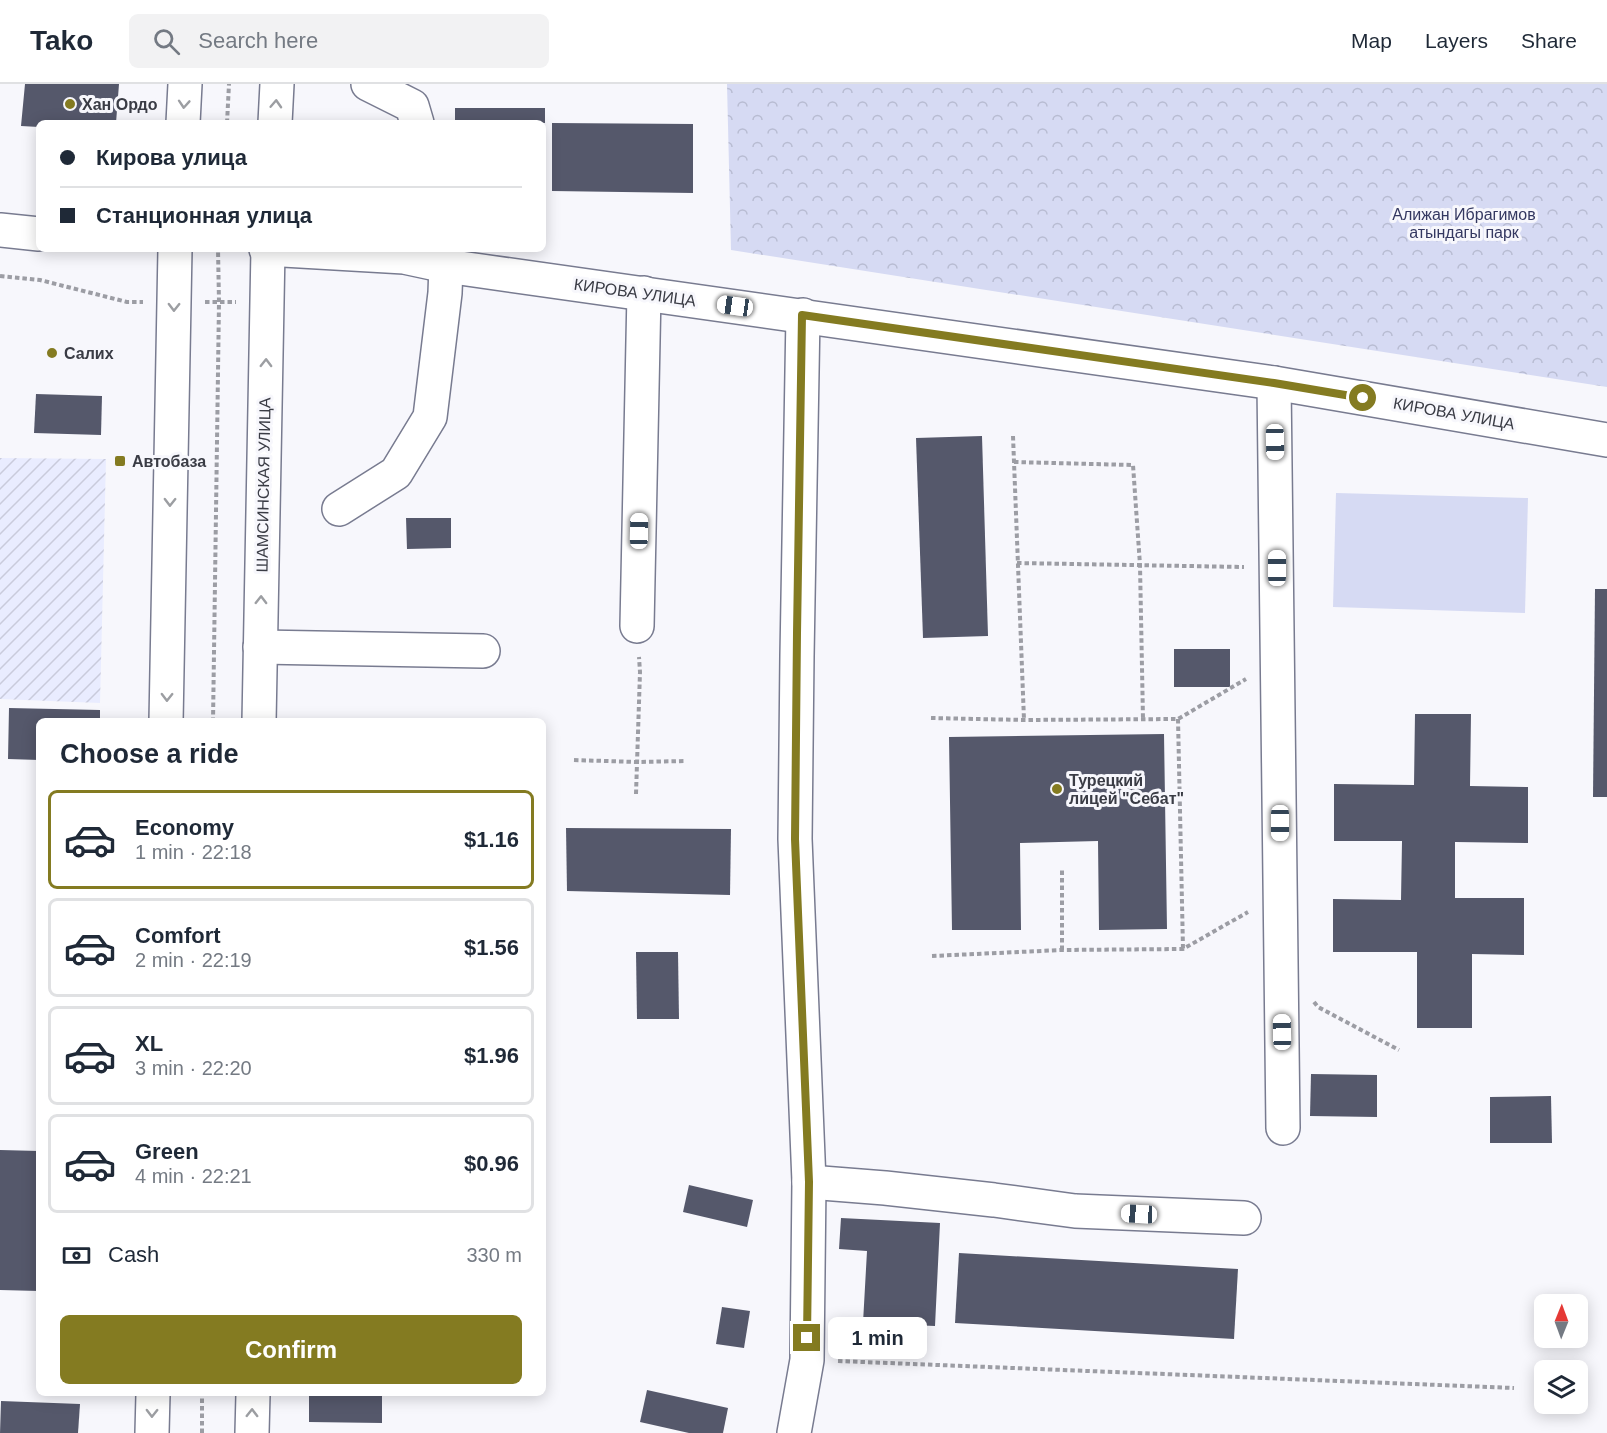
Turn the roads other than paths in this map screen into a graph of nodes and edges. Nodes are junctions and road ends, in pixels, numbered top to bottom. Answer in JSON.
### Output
{"nodes":[{"id":1,"x":185,"y":84,"type":"edge"},
{"id":2,"x":277,"y":84,"type":"edge"},
{"id":3,"x":368,"y":84,"type":"edge"},
{"id":4,"x":183,"y":120,"type":"edge"},
{"id":5,"x":275,"y":120,"type":"edge"},
{"id":6,"x":416,"y":120,"type":"edge"},
{"id":7,"x":0,"y":230,"type":"edge"},
{"id":8,"x":36,"y":234,"type":"edge"},
{"id":9,"x":176,"y":252,"type":"edge"},
{"id":10,"x":268,"y":252,"type":"edge"},
{"id":11,"x":371,"y":252,"type":"edge"},
{"id":12,"x":405,"y":253,"type":"edge"},
{"id":13,"x":446,"y":266,"type":"junction"},
{"id":14,"x":644,"y":293,"type":"junction"},
{"id":15,"x":802,"y":315,"type":"junction"},
{"id":16,"x":1274,"y":383,"type":"junction"},
{"id":17,"x":1607,"y":440,"type":"edge"},
{"id":18,"x":339,"y":509,"type":"dead end"},
{"id":19,"x":637,"y":626,"type":"road end"},
{"id":20,"x":260,"y":647,"type":"junction"},
{"id":21,"x":483,"y":651,"type":"dead end"},
{"id":22,"x":166,"y":718,"type":"edge"},
{"id":23,"x":259,"y":718,"type":"edge"},
{"id":24,"x":1283,"y":1128,"type":"dead end"},
{"id":25,"x":809,"y":1182,"type":"junction"},
{"id":26,"x":1244,"y":1218,"type":"dead end"},
{"id":27,"x":153,"y":1396,"type":"edge"},
{"id":28,"x":253,"y":1396,"type":"edge"},
{"id":29,"x":152,"y":1433,"type":"edge"},
{"id":30,"x":252,"y":1433,"type":"edge"},
{"id":31,"x":794,"y":1433,"type":"edge"}],
"edges":[{"from":1,"to":4,"type":"street","one_way":true},
{"from":5,"to":2,"type":"street","one_way":true},
{"from":3,"to":6,"type":"street"},
{"from":7,"to":8,"type":"street"},
{"from":9,"to":22,"type":"street","one_way":true},
{"from":20,"to":10,"type":"street","name":"ШАМСИНСКАЯ УЛИЦА","one_way":true},
{"from":11,"to":12,"type":"street","name":"КИРОВА УЛИЦА"},
{"from":12,"to":13,"type":"street","name":"КИРОВА УЛИЦА"},
{"from":13,"to":14,"type":"street","name":"КИРОВА УЛИЦА"},
{"from":13,"to":18,"type":"street"},
{"from":14,"to":15,"type":"street","name":"КИРОВА УЛИЦА"},
{"from":14,"to":19,"type":"street"},
{"from":15,"to":16,"type":"street","name":"КИРОВА УЛИЦА"},
{"from":15,"to":25,"type":"street"},
{"from":16,"to":17,"type":"street","name":"КИРОВА УЛИЦА"},
{"from":16,"to":24,"type":"street"},
{"from":20,"to":21,"type":"street"},
{"from":20,"to":23,"type":"street","name":"ШАМСИНСКАЯ УЛИЦА"},
{"from":25,"to":26,"type":"street"},
{"from":25,"to":31,"type":"street"},
{"from":27,"to":29,"type":"street","one_way":true},
{"from":30,"to":28,"type":"street","one_way":true}]}
